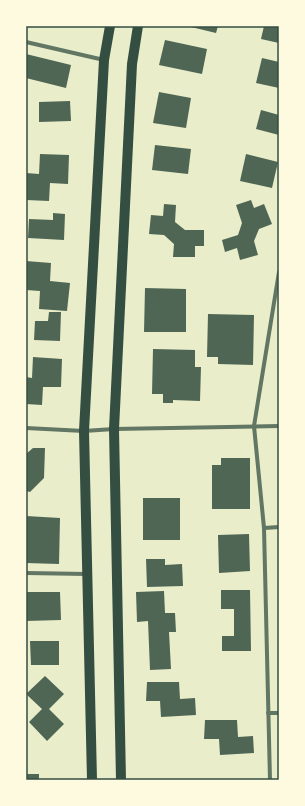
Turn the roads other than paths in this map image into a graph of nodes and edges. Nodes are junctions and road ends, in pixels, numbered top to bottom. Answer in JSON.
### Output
{"nodes":[{"id":1,"x":110,"y":26,"type":"edge"},
{"id":2,"x":138,"y":26,"type":"edge"},
{"id":3,"x":26,"y":42,"type":"edge"},
{"id":4,"x":104,"y":60,"type":"junction"},
{"id":5,"x":279,"y":272,"type":"edge"},
{"id":6,"x":254,"y":426,"type":"junction"},
{"id":7,"x":279,"y":426,"type":"edge"},
{"id":8,"x":26,"y":428,"type":"edge"},
{"id":9,"x":114,"y":429,"type":"junction"},
{"id":10,"x":84,"y":431,"type":"junction"},
{"id":11,"x":279,"y":527,"type":"edge"},
{"id":12,"x":264,"y":528,"type":"junction"},
{"id":13,"x":26,"y":574,"type":"edge"},
{"id":14,"x":87,"y":574,"type":"junction"},
{"id":15,"x":268,"y":713,"type":"junction"},
{"id":16,"x":279,"y":713,"type":"edge"},
{"id":17,"x":92,"y":780,"type":"edge"},
{"id":18,"x":121,"y":780,"type":"edge"},
{"id":19,"x":270,"y":780,"type":"edge"}],
"edges":[{"from":1,"to":4,"type":"main road"},
{"from":2,"to":9,"type":"main road"},
{"from":3,"to":4,"type":"street"},
{"from":4,"to":10,"type":"main road"},
{"from":5,"to":6,"type":"street"},
{"from":6,"to":7,"type":"street"},
{"from":6,"to":9,"type":"street"},
{"from":6,"to":12,"type":"street"},
{"from":8,"to":10,"type":"street"},
{"from":9,"to":10,"type":"street"},
{"from":9,"to":18,"type":"main road"},
{"from":10,"to":14,"type":"main road"},
{"from":11,"to":12,"type":"street"},
{"from":12,"to":15,"type":"street"},
{"from":13,"to":14,"type":"street"},
{"from":14,"to":17,"type":"main road"},
{"from":15,"to":16,"type":"street"},
{"from":15,"to":19,"type":"street"}]}
